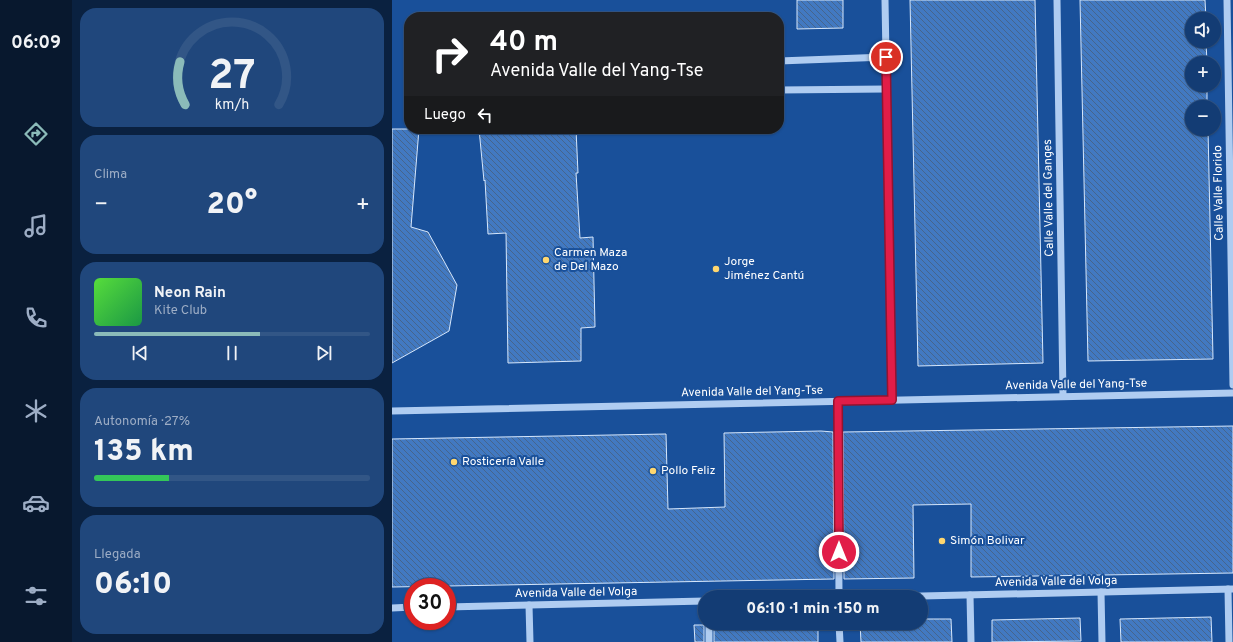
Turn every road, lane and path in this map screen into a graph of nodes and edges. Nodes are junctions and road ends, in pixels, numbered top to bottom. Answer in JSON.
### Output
{"nodes":[{"id":1,"x":885,"y":0,"type":"edge"},
{"id":2,"x":1057,"y":0,"type":"edge"},
{"id":3,"x":1227,"y":0,"type":"edge"},
{"id":4,"x":886,"y":57,"type":"junction"},
{"id":5,"x":784,"y":61,"type":"edge"},
{"id":6,"x":886,"y":89,"type":"junction"},
{"id":7,"x":784,"y":90,"type":"edge"},
{"id":8,"x":1233,"y":385,"type":"edge"},
{"id":9,"x":1233,"y":393,"type":"edge"},
{"id":10,"x":1063,"y":396,"type":"junction"},
{"id":11,"x":892,"y":400,"type":"junction"},
{"id":12,"x":838,"y":401,"type":"junction"},
{"id":13,"x":392,"y":411,"type":"edge"},
{"id":14,"x":1230,"y":589,"type":"edge"},
{"id":15,"x":839,"y":590,"type":"edge"},
{"id":16,"x":1101,"y":592,"type":"junction"},
{"id":17,"x":970,"y":595,"type":"junction"},
{"id":18,"x":928,"y":596,"type":"edge"},
{"id":19,"x":698,"y":601,"type":"edge"},
{"id":20,"x":529,"y":605,"type":"junction"},
{"id":21,"x":456,"y":607,"type":"edge"},
{"id":22,"x":392,"y":608,"type":"edge"},
{"id":23,"x":404,"y":608,"type":"edge"},
{"id":24,"x":709,"y":630,"type":"edge"},
{"id":25,"x":839,"y":630,"type":"edge"},
{"id":26,"x":530,"y":642,"type":"edge"},
{"id":27,"x":710,"y":642,"type":"edge"},
{"id":28,"x":840,"y":642,"type":"edge"},
{"id":29,"x":971,"y":642,"type":"edge"},
{"id":30,"x":1102,"y":642,"type":"edge"},
{"id":31,"x":1229,"y":642,"type":"edge"}],
"edges":[{"from":1,"to":4,"type":"street"},
{"from":2,"to":10,"type":"street","name":"Calle Valle del Ganges"},
{"from":3,"to":8,"type":"street","name":"Calle Valle Florido"},
{"from":4,"to":5,"type":"street"},
{"from":4,"to":6,"type":"street"},
{"from":6,"to":7,"type":"street"},
{"from":6,"to":11,"type":"street"},
{"from":9,"to":10,"type":"street","name":"Avenida Valle del Yang-Tse"},
{"from":10,"to":11,"type":"street","name":"Avenida Valle del Yang-Tse"},
{"from":11,"to":12,"type":"street","name":"Avenida Valle del Yang-Tse"},
{"from":12,"to":13,"type":"street","name":"Avenida Valle del Yang-Tse"},
{"from":12,"to":15,"type":"street"},
{"from":14,"to":16,"type":"street","name":"Avenida Valle del Volga"},
{"from":14,"to":31,"type":"street"},
{"from":16,"to":17,"type":"street","name":"Avenida Valle del Volga"},
{"from":16,"to":30,"type":"street"},
{"from":17,"to":18,"type":"street","name":"Avenida Valle del Volga"},
{"from":17,"to":29,"type":"street"},
{"from":19,"to":20,"type":"street","name":"Avenida Valle del Volga"},
{"from":20,"to":21,"type":"street","name":"Avenida Valle del Volga"},
{"from":20,"to":26,"type":"street"},
{"from":22,"to":23,"type":"street"},
{"from":24,"to":27,"type":"street"},
{"from":25,"to":28,"type":"street"}]}
